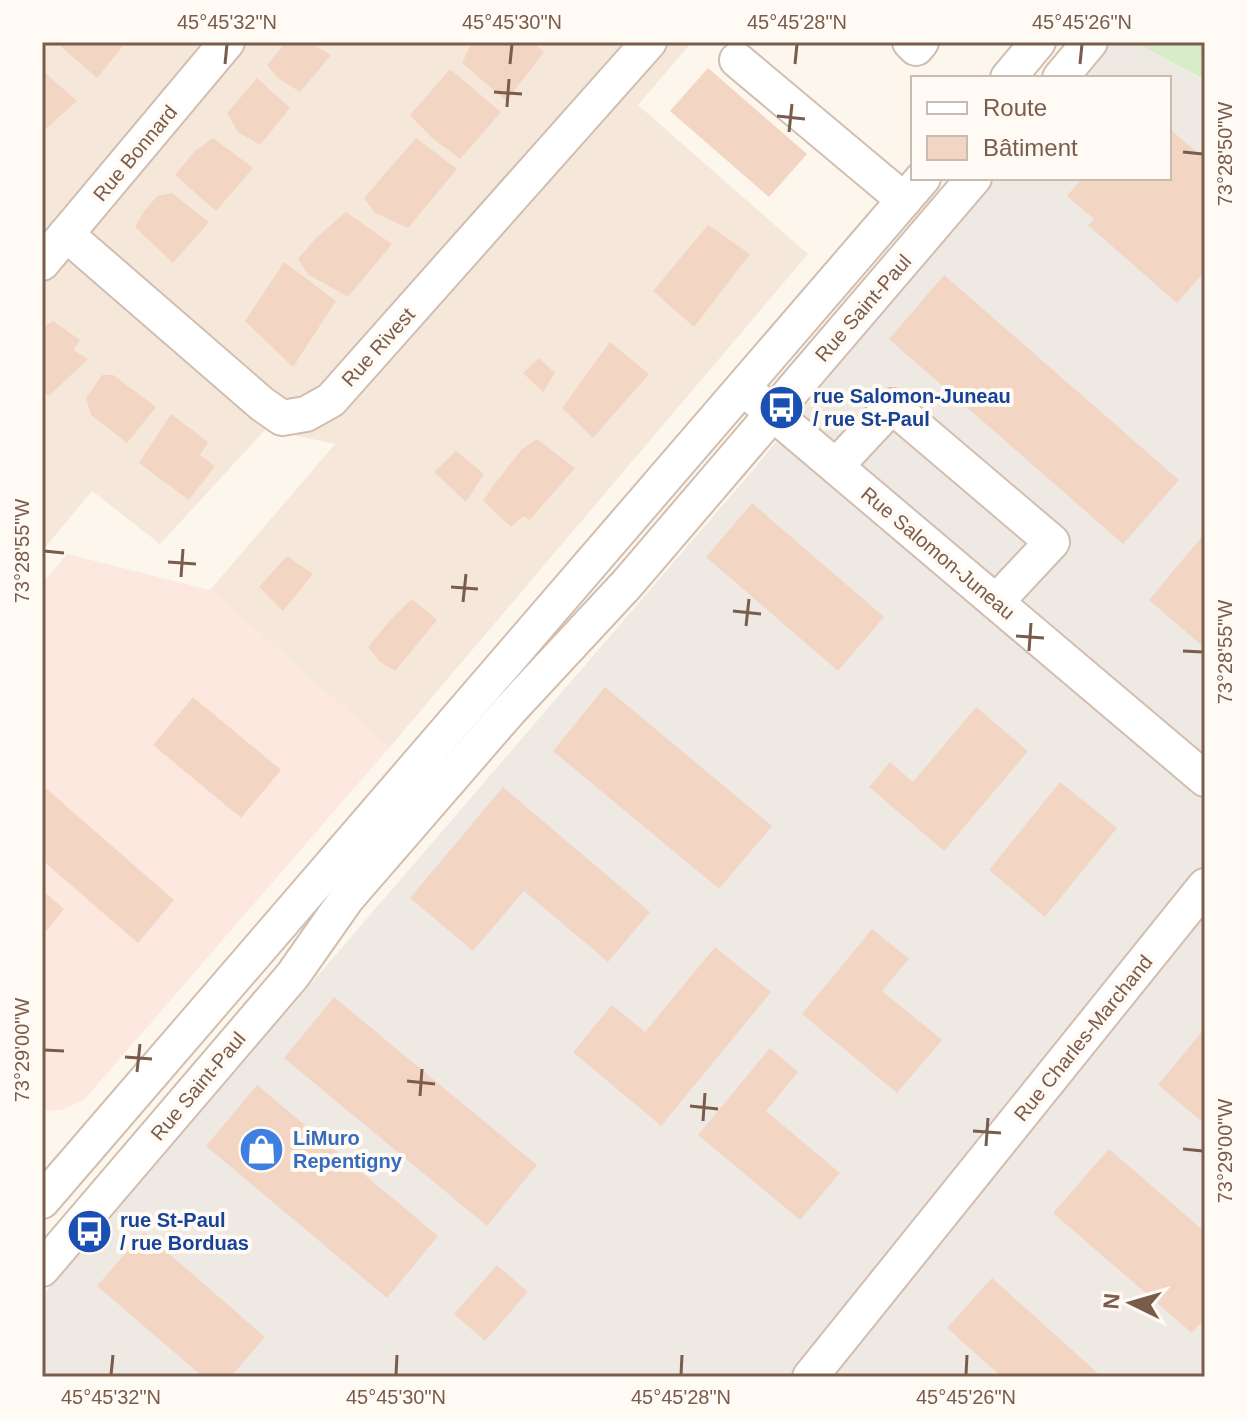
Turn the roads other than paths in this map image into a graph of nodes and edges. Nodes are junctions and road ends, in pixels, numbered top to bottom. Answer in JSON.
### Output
{"nodes":[{"id":1,"x":227,"y":42,"type":"edge"},
{"id":2,"x":649,"y":42,"type":"edge"},
{"id":3,"x":910,"y":42,"type":"edge"},
{"id":4,"x":921,"y":42,"type":"edge"},
{"id":5,"x":1090,"y":42,"type":"edge"},
{"id":6,"x":737,"y":60,"type":"dead end"},
{"id":7,"x":1062,"y":76,"type":"edge"},
{"id":8,"x":972,"y":180,"type":"edge"},
{"id":9,"x":913,"y":189,"type":"edge"},
{"id":10,"x":66,"y":234,"type":"junction"},
{"id":11,"x":42,"y":263,"type":"edge"},
{"id":12,"x":743,"y":388,"type":"junction"},
{"id":13,"x":773,"y":413,"type":"junction"},
{"id":14,"x":836,"y":466,"type":"junction"},
{"id":15,"x":591,"y":564,"type":"junction"},
{"id":16,"x":627,"y":584,"type":"junction"},
{"id":17,"x":996,"y":602,"type":"junction"},
{"id":18,"x":476,"y":698,"type":"junction"},
{"id":19,"x":509,"y":711,"type":"junction"},
{"id":20,"x":1205,"y":779,"type":"edge"},
{"id":21,"x":1205,"y":886,"type":"edge"},
{"id":22,"x":305,"y":896,"type":"junction"},
{"id":23,"x":347,"y":898,"type":"junction"},
{"id":24,"x":46,"y":1187,"type":"edge"},
{"id":25,"x":89,"y":1214,"type":"junction"},
{"id":26,"x":42,"y":1269,"type":"edge"},
{"id":27,"x":810,"y":1377,"type":"edge"}],
"edges":[{"from":1,"to":10,"type":"street","name":"Rue Bonnard"},
{"from":2,"to":10,"type":"street","name":"Rue Rivest"},
{"from":3,"to":4,"type":"street"},
{"from":5,"to":7,"type":"street"},
{"from":6,"to":9,"type":"street"},
{"from":8,"to":13,"type":"street","name":"Rue Saint-Paul"},
{"from":9,"to":12,"type":"street","name":"Rue Saint-Paul"},
{"from":10,"to":11,"type":"street","name":"Rue Bonnard"},
{"from":12,"to":13,"type":"street","name":"Rue Salomon-Juneau"},
{"from":12,"to":15,"type":"street","name":"Rue Saint-Paul"},
{"from":13,"to":14,"type":"street","name":"Rue Salomon-Juneau"},
{"from":13,"to":16,"type":"street","name":"Rue Saint-Paul"},
{"from":14,"to":17,"type":"street","name":"Rue Salomon-Juneau"},
{"from":14,"to":17,"type":"street"},
{"from":15,"to":16,"type":"street"},
{"from":15,"to":18,"type":"street","name":"Rue Saint-Paul"},
{"from":16,"to":19,"type":"street","name":"Rue Saint-Paul"},
{"from":17,"to":20,"type":"street","name":"Rue Salomon-Juneau"},
{"from":18,"to":19,"type":"street"},
{"from":18,"to":22,"type":"street","name":"Rue Saint-Paul"},
{"from":19,"to":23,"type":"street","name":"Rue Saint-Paul"},
{"from":21,"to":27,"type":"street","name":"Rue Charles-Marchand"},
{"from":22,"to":23,"type":"street"},
{"from":22,"to":24,"type":"street","name":"Rue Saint-Paul"},
{"from":23,"to":25,"type":"street","name":"Rue Saint-Paul"},
{"from":24,"to":25,"type":"street"},
{"from":25,"to":26,"type":"street","name":"Rue Saint-Paul"}]}
